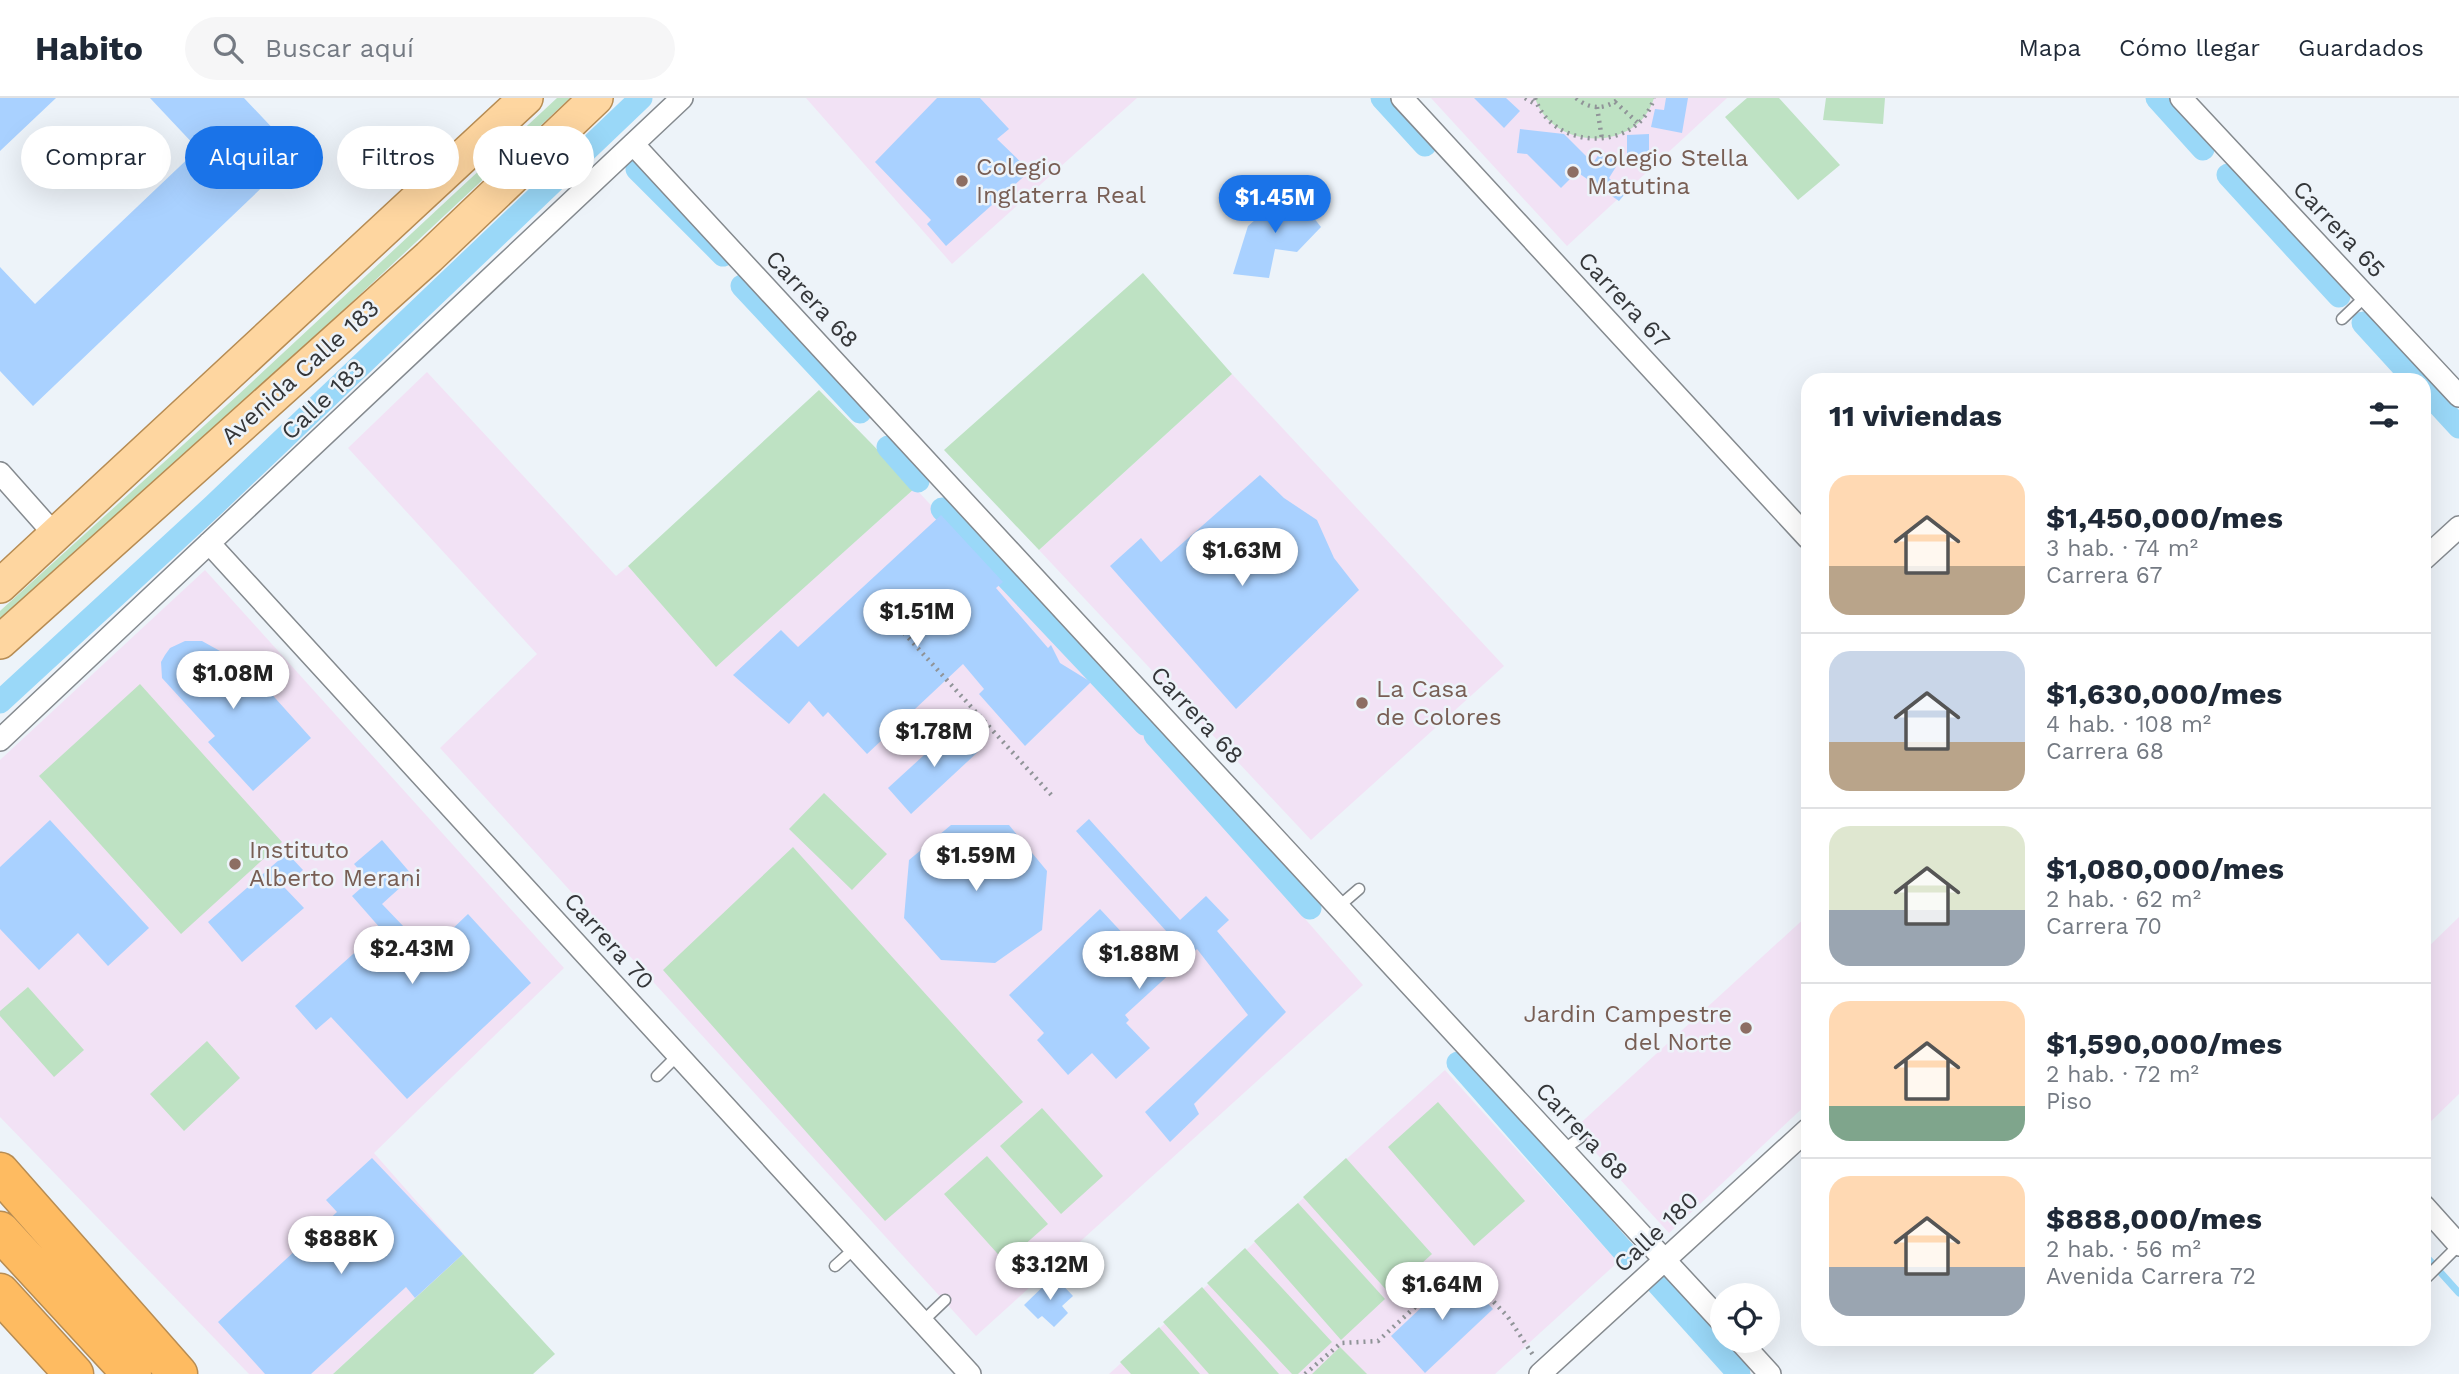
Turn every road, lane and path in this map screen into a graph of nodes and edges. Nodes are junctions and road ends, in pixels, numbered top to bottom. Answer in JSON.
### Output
{"nodes":[{"id":1,"x":526,"y":98,"type":"edge"},
{"id":2,"x":596,"y":98,"type":"edge"},
{"id":3,"x":682,"y":98,"type":"edge"},
{"id":4,"x":1402,"y":98,"type":"edge"},
{"id":5,"x":1525,"y":98,"type":"edge"},
{"id":6,"x":1535,"y":98,"type":"edge"},
{"id":7,"x":1576,"y":98,"type":"edge"},
{"id":8,"x":1654,"y":98,"type":"edge"},
{"id":9,"x":2181,"y":98,"type":"edge"},
{"id":10,"x":1617,"y":100,"type":"edge"},
{"id":11,"x":1538,"y":105,"type":"junction"},
{"id":12,"x":1597,"y":107,"type":"junction"},
{"id":13,"x":1637,"y":122,"type":"junction"},
{"id":14,"x":1602,"y":139,"type":"junction"},
{"id":15,"x":633,"y":144,"type":"junction"},
{"id":16,"x":2366,"y":296,"type":"junction"},
{"id":17,"x":2342,"y":319,"type":"dead end"},
{"id":18,"x":2459,"y":396,"type":"edge"},
{"id":19,"x":0,"y":473,"type":"edge"},
{"id":20,"x":2459,"y":527,"type":"edge"},
{"id":21,"x":1801,"y":530,"type":"edge"},
{"id":22,"x":56,"y":536,"type":"junction"},
{"id":23,"x":209,"y":543,"type":"junction"},
{"id":24,"x":2431,"y":553,"type":"edge"},
{"id":25,"x":0,"y":586,"type":"edge"},
{"id":26,"x":885,"y":612,"type":"dead end"},
{"id":27,"x":0,"y":642,"type":"edge"},
{"id":28,"x":0,"y":740,"type":"edge"},
{"id":29,"x":1054,"y":798,"type":"dead end"},
{"id":30,"x":1359,"y":889,"type":"dead end"},
{"id":31,"x":1338,"y":906,"type":"junction"},
{"id":32,"x":678,"y":1055,"type":"junction"},
{"id":33,"x":657,"y":1076,"type":"dead end"},
{"id":34,"x":1801,"y":1135,"type":"edge"},
{"id":35,"x":1581,"y":1137,"type":"dead end"},
{"id":36,"x":1563,"y":1150,"type":"junction"},
{"id":37,"x":0,"y":1172,"type":"edge"},
{"id":38,"x":2431,"y":1214,"type":"edge"},
{"id":39,"x":0,"y":1231,"type":"edge"},
{"id":40,"x":2459,"y":1245,"type":"edge"},
{"id":41,"x":855,"y":1248,"type":"junction"},
{"id":42,"x":1665,"y":1260,"type":"junction"},
{"id":43,"x":835,"y":1265,"type":"dead end"},
{"id":44,"x":2431,"y":1272,"type":"edge"},
{"id":45,"x":0,"y":1293,"type":"edge"},
{"id":46,"x":945,"y":1300,"type":"dead end"},
{"id":47,"x":1710,"y":1309,"type":"edge"},
{"id":48,"x":922,"y":1322,"type":"junction"},
{"id":49,"x":0,"y":1331,"type":"edge"},
{"id":50,"x":1751,"y":1353,"type":"edge"},
{"id":51,"x":1542,"y":1372,"type":"edge"},
{"id":52,"x":39,"y":1374,"type":"edge"},
{"id":53,"x":74,"y":1374,"type":"edge"},
{"id":54,"x":132,"y":1374,"type":"edge"},
{"id":55,"x":178,"y":1374,"type":"edge"},
{"id":56,"x":970,"y":1374,"type":"edge"},
{"id":57,"x":1305,"y":1374,"type":"edge"},
{"id":58,"x":1770,"y":1374,"type":"edge"}],
"edges":[{"from":1,"to":22,"type":"main road","name":"Avenida Calle 183"},
{"from":2,"to":27,"type":"main road","name":"Avenida Calle 183"},
{"from":3,"to":15,"type":"street","name":"Calle 183"},
{"from":4,"to":21,"type":"street","name":"Carrera 67"},
{"from":5,"to":11,"type":"path"},
{"from":6,"to":11,"type":"path"},
{"from":7,"to":12,"type":"path"},
{"from":8,"to":13,"type":"path"},
{"from":9,"to":16,"type":"street","name":"Carrera 65"},
{"from":10,"to":12,"type":"path"},
{"from":10,"to":13,"type":"path"},
{"from":11,"to":14,"type":"path"},
{"from":12,"to":14,"type":"path"},
{"from":13,"to":14,"type":"path"},
{"from":15,"to":23,"type":"street","name":"Calle 183"},
{"from":15,"to":31,"type":"street","name":"Carrera 68"},
{"from":16,"to":17,"type":"lane"},
{"from":16,"to":18,"type":"street","name":"Carrera 65"},
{"from":19,"to":22,"type":"street"},
{"from":20,"to":24,"type":"street"},
{"from":22,"to":25,"type":"main road","name":"Avenida Calle 183"},
{"from":23,"to":28,"type":"street","name":"Calle 183"},
{"from":23,"to":32,"type":"street","name":"Carrera 70"},
{"from":26,"to":29,"type":"path"},
{"from":30,"to":31,"type":"lane"},
{"from":31,"to":36,"type":"street","name":"Carrera 68"},
{"from":32,"to":33,"type":"lane"},
{"from":32,"to":41,"type":"street","name":"Carrera 70"},
{"from":34,"to":42,"type":"street","name":"Calle 180"},
{"from":35,"to":36,"type":"lane"},
{"from":36,"to":42,"type":"street","name":"Carrera 68"},
{"from":37,"to":55,"type":"highway"},
{"from":38,"to":40,"type":"street"},
{"from":39,"to":54,"type":"highway"},
{"from":40,"to":44,"type":"lane"},
{"from":41,"to":43,"type":"lane"},
{"from":41,"to":48,"type":"street","name":"Carrera 70"},
{"from":42,"to":47,"type":"street","name":"Carrera 68"},
{"from":42,"to":51,"type":"street","name":"Calle 180"},
{"from":45,"to":53,"type":"highway"},
{"from":46,"to":48,"type":"lane"},
{"from":48,"to":56,"type":"street","name":"Carrera 70"},
{"from":49,"to":52,"type":"highway"},
{"from":50,"to":58,"type":"street"},
{"from":51,"to":57,"type":"path"}]}
